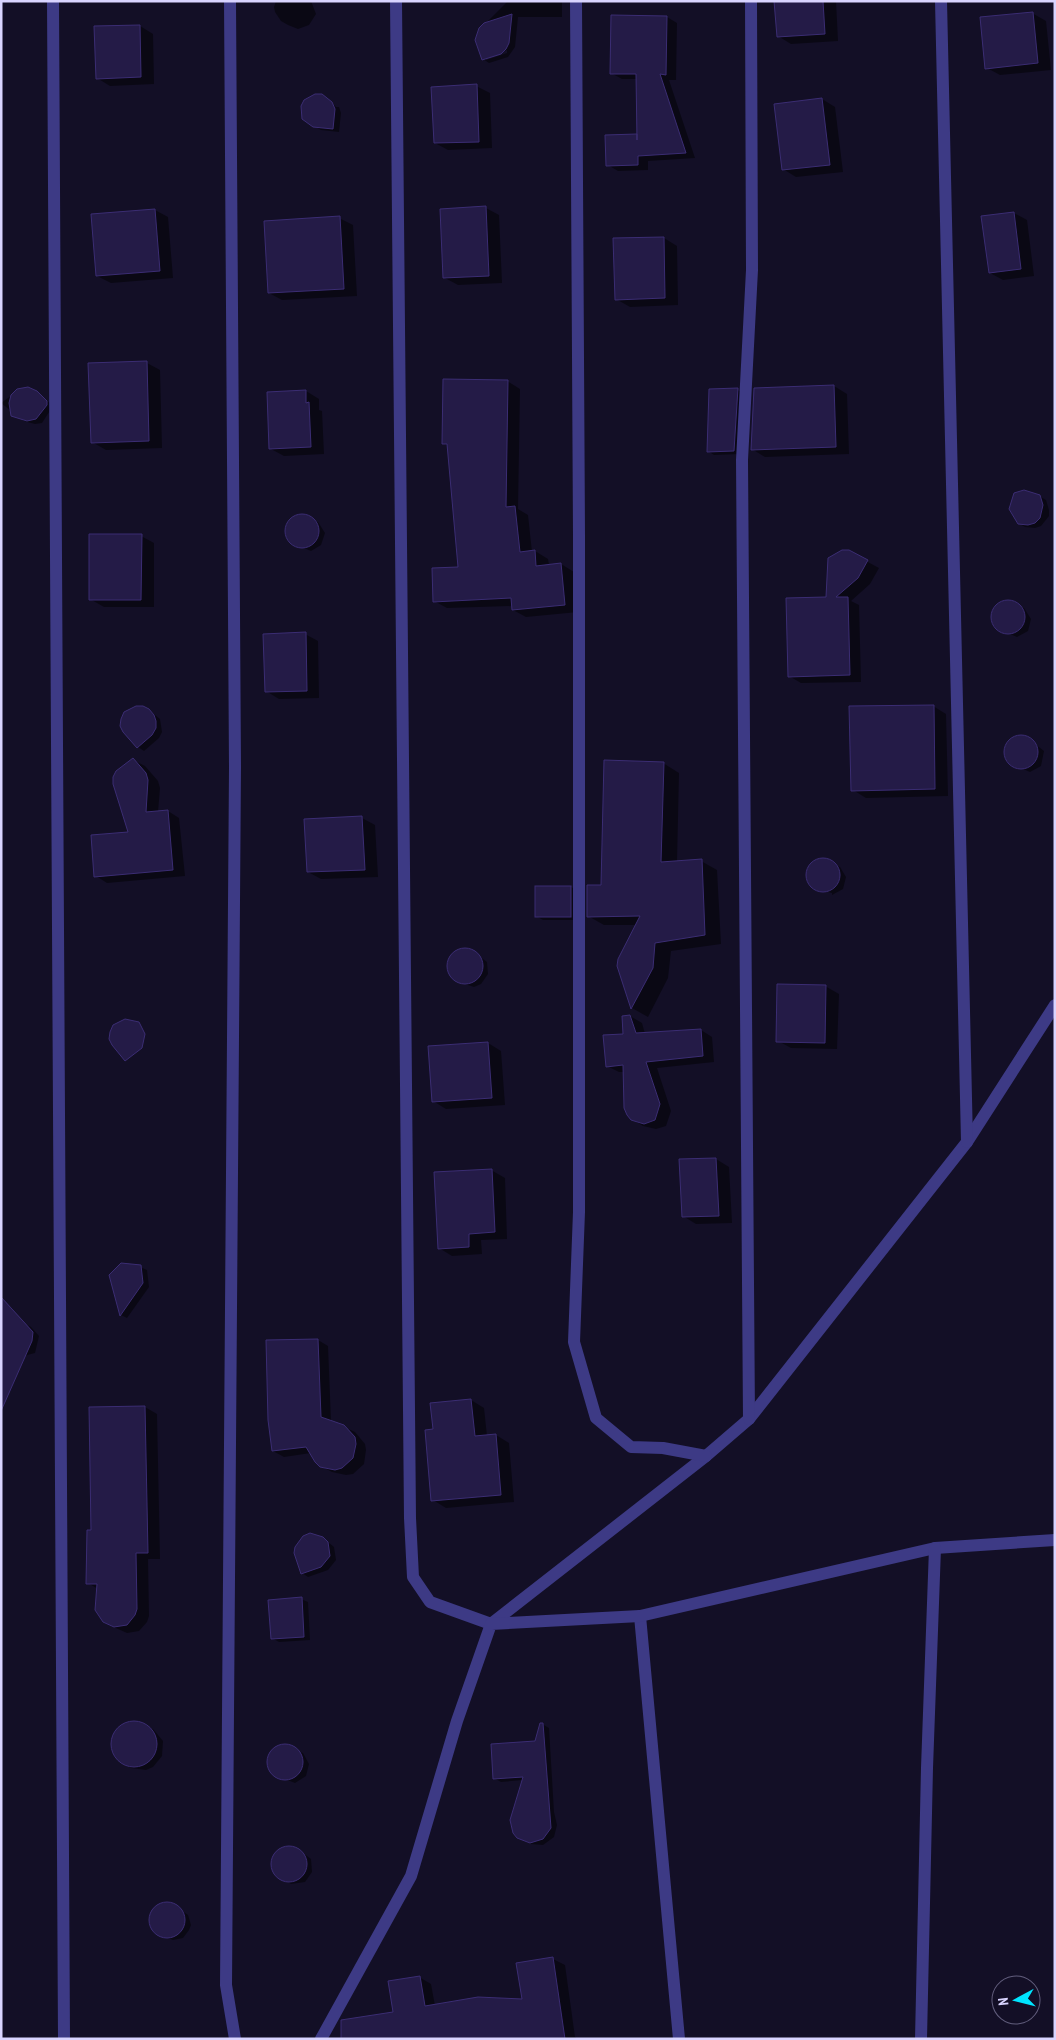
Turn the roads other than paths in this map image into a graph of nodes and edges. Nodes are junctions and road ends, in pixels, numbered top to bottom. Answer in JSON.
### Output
{"nodes":[{"id":1,"x":53,"y":1,"type":"edge"},
{"id":2,"x":230,"y":1,"type":"edge"},
{"id":3,"x":396,"y":1,"type":"edge"},
{"id":4,"x":576,"y":1,"type":"edge"},
{"id":5,"x":751,"y":1,"type":"edge"},
{"id":6,"x":941,"y":1,"type":"edge"},
{"id":7,"x":1055,"y":1005,"type":"edge"},
{"id":8,"x":967,"y":1142,"type":"junction"},
{"id":9,"x":748,"y":1419,"type":"junction"},
{"id":10,"x":706,"y":1456,"type":"junction"},
{"id":11,"x":1055,"y":1540,"type":"edge"},
{"id":12,"x":935,"y":1548,"type":"junction"},
{"id":13,"x":640,"y":1616,"type":"junction"},
{"id":14,"x":491,"y":1624,"type":"junction"},
{"id":15,"x":64,"y":2039,"type":"edge"},
{"id":16,"x":235,"y":2039,"type":"edge"},
{"id":17,"x":321,"y":2039,"type":"edge"},
{"id":18,"x":679,"y":2039,"type":"edge"},
{"id":19,"x":921,"y":2039,"type":"edge"}],
"edges":[{"from":1,"to":15,"type":"street"},
{"from":2,"to":16,"type":"street"},
{"from":3,"to":14,"type":"street"},
{"from":4,"to":10,"type":"street"},
{"from":5,"to":9,"type":"street"},
{"from":6,"to":8,"type":"street"},
{"from":7,"to":8,"type":"street"},
{"from":8,"to":9,"type":"street"},
{"from":9,"to":10,"type":"street"},
{"from":10,"to":14,"type":"street"},
{"from":11,"to":12,"type":"street"},
{"from":12,"to":13,"type":"street"},
{"from":12,"to":19,"type":"street"},
{"from":13,"to":14,"type":"street"},
{"from":13,"to":18,"type":"street"},
{"from":14,"to":17,"type":"street"}]}
